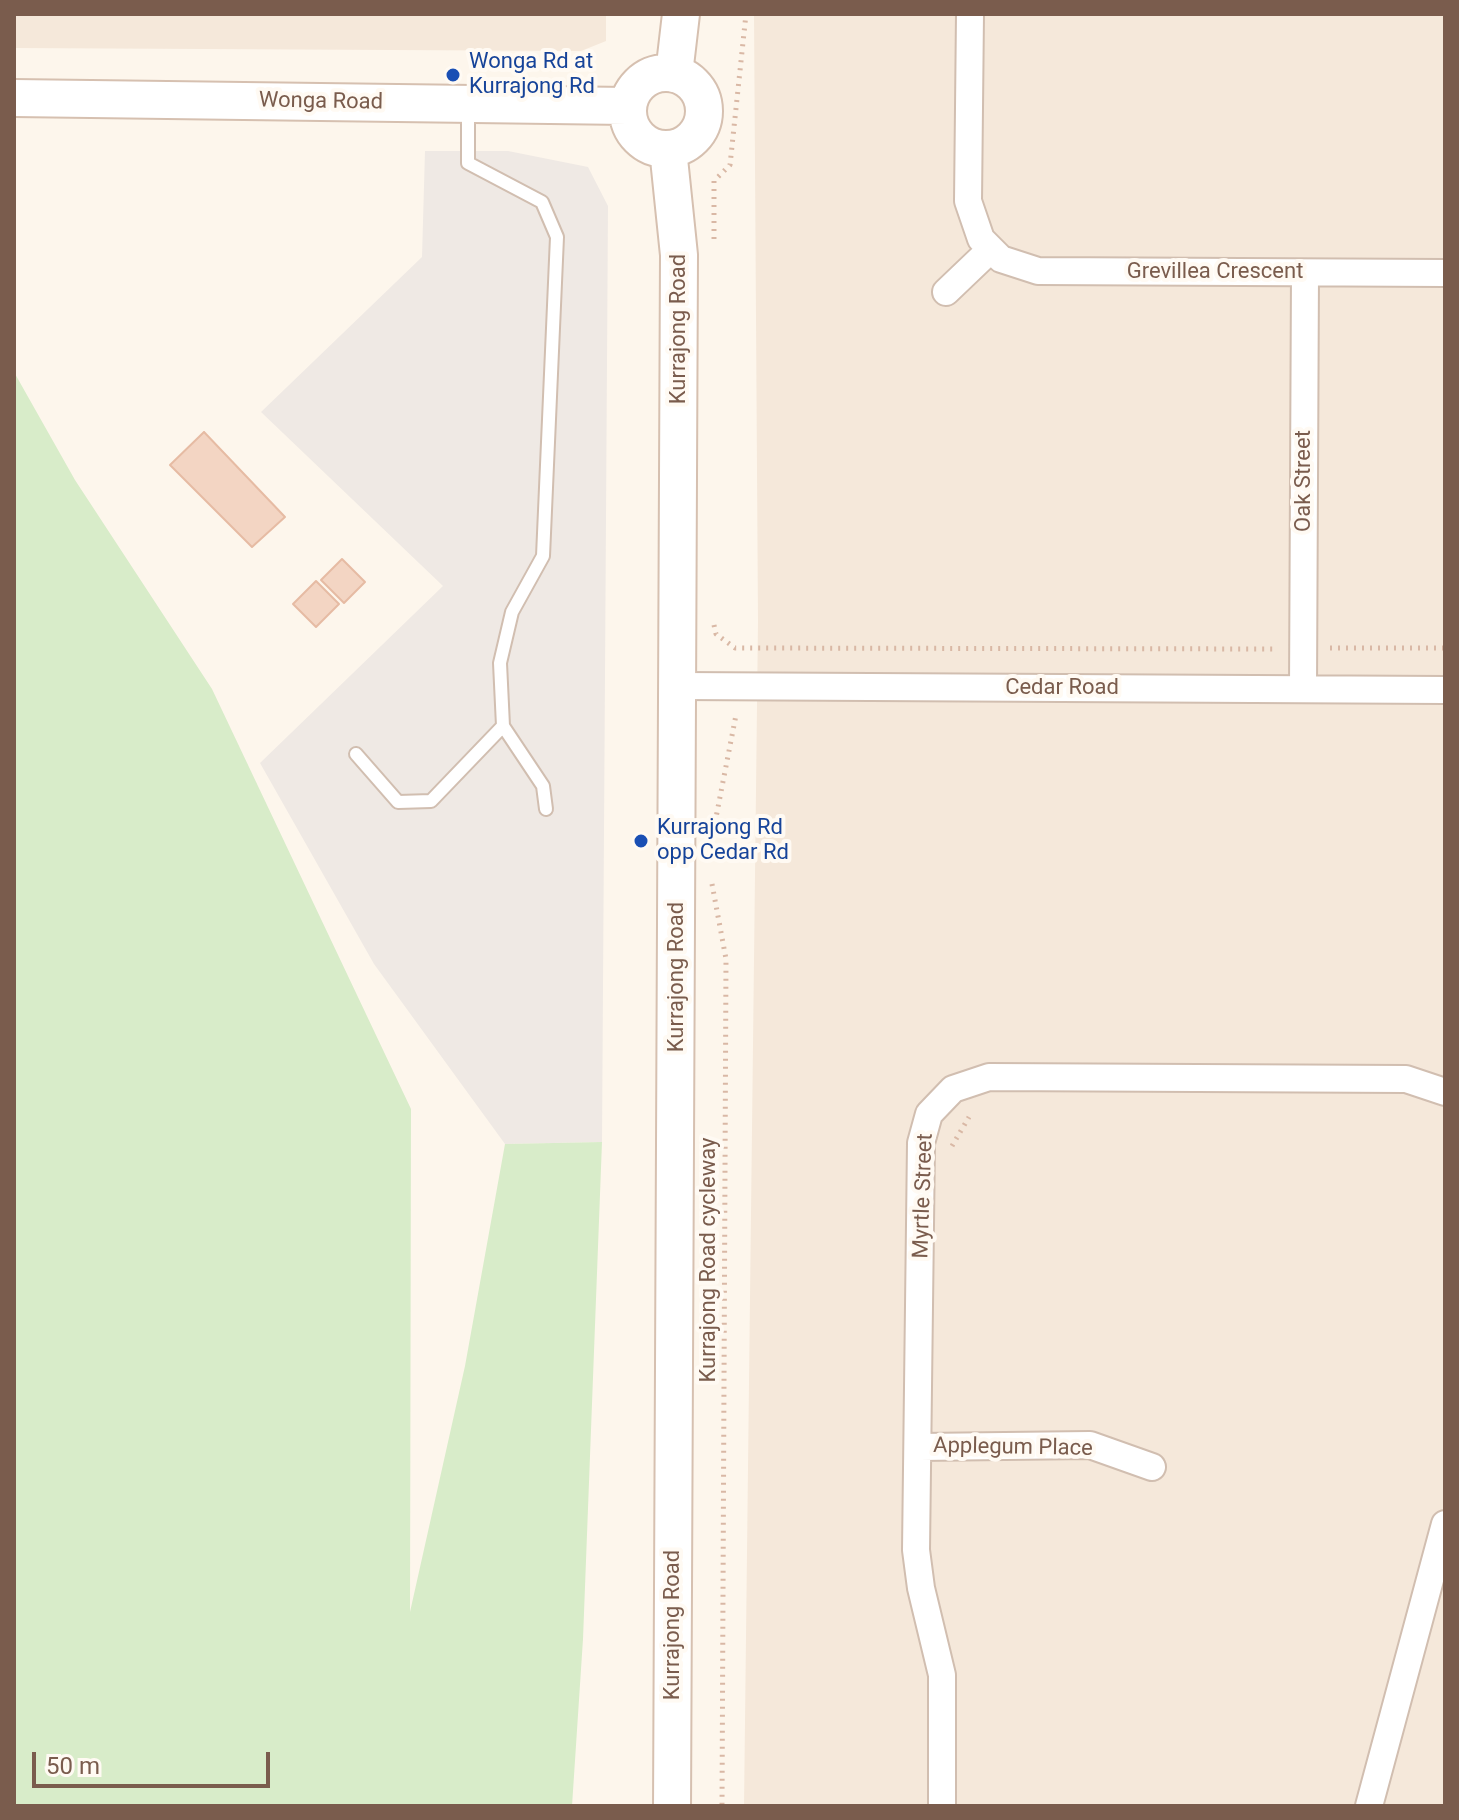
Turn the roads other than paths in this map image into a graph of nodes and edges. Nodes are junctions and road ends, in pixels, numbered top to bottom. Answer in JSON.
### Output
{"nodes":[{"id":1,"x":681,"y":14,"type":"edge"},
{"id":2,"x":970,"y":14,"type":"edge"},
{"id":3,"x":674,"y":74,"type":"junction"},
{"id":4,"x":14,"y":98,"type":"edge"},
{"id":5,"x":468,"y":104,"type":"junction"},
{"id":6,"x":627,"y":106,"type":"junction"},
{"id":7,"x":668,"y":149,"type":"junction"},
{"id":8,"x":990,"y":250,"type":"junction"},
{"id":9,"x":1305,"y":273,"type":"junction"},
{"id":10,"x":1445,"y":273,"type":"edge"},
{"id":11,"x":946,"y":292,"type":"dead end"},
{"id":12,"x":679,"y":686,"type":"junction"},
{"id":13,"x":1303,"y":689,"type":"junction"},
{"id":14,"x":1445,"y":690,"type":"edge"},
{"id":15,"x":503,"y":726,"type":"junction"},
{"id":16,"x":356,"y":754,"type":"dead end"},
{"id":17,"x":546,"y":809,"type":"dead end"},
{"id":18,"x":1445,"y":1092,"type":"edge"},
{"id":19,"x":920,"y":1447,"type":"junction"},
{"id":20,"x":1152,"y":1467,"type":"dead end"},
{"id":21,"x":1445,"y":1524,"type":"edge"},
{"id":22,"x":1437,"y":1584,"type":"edge"},
{"id":23,"x":672,"y":1806,"type":"edge"},
{"id":24,"x":942,"y":1806,"type":"edge"},
{"id":25,"x":1369,"y":1806,"type":"edge"}],
"edges":[{"from":1,"to":3,"type":"main road"},
{"from":2,"to":8,"type":"street"},
{"from":3,"to":6,"type":"main road"},
{"from":3,"to":7,"type":"main road"},
{"from":4,"to":5,"type":"main road","name":"Wonga Road"},
{"from":5,"to":6,"type":"main road","name":"Wonga Road"},
{"from":5,"to":15,"type":"lane"},
{"from":6,"to":7,"type":"main road"},
{"from":7,"to":12,"type":"main road","name":"Kurrajong Road"},
{"from":8,"to":9,"type":"street","name":"Grevillea Crescent"},
{"from":8,"to":11,"type":"street"},
{"from":9,"to":10,"type":"street","name":"Grevillea Crescent"},
{"from":9,"to":13,"type":"street","name":"Oak Street"},
{"from":12,"to":13,"type":"street","name":"Cedar Road"},
{"from":12,"to":23,"type":"main road","name":"Kurrajong Road"},
{"from":13,"to":14,"type":"street","name":"Cedar Road"},
{"from":15,"to":16,"type":"lane"},
{"from":15,"to":17,"type":"lane"},
{"from":18,"to":19,"type":"street","name":"Myrtle Street"},
{"from":19,"to":20,"type":"street","name":"Applegum Place"},
{"from":19,"to":24,"type":"street","name":"Myrtle Street"},
{"from":21,"to":22,"type":"street"},
{"from":22,"to":25,"type":"street"}]}
